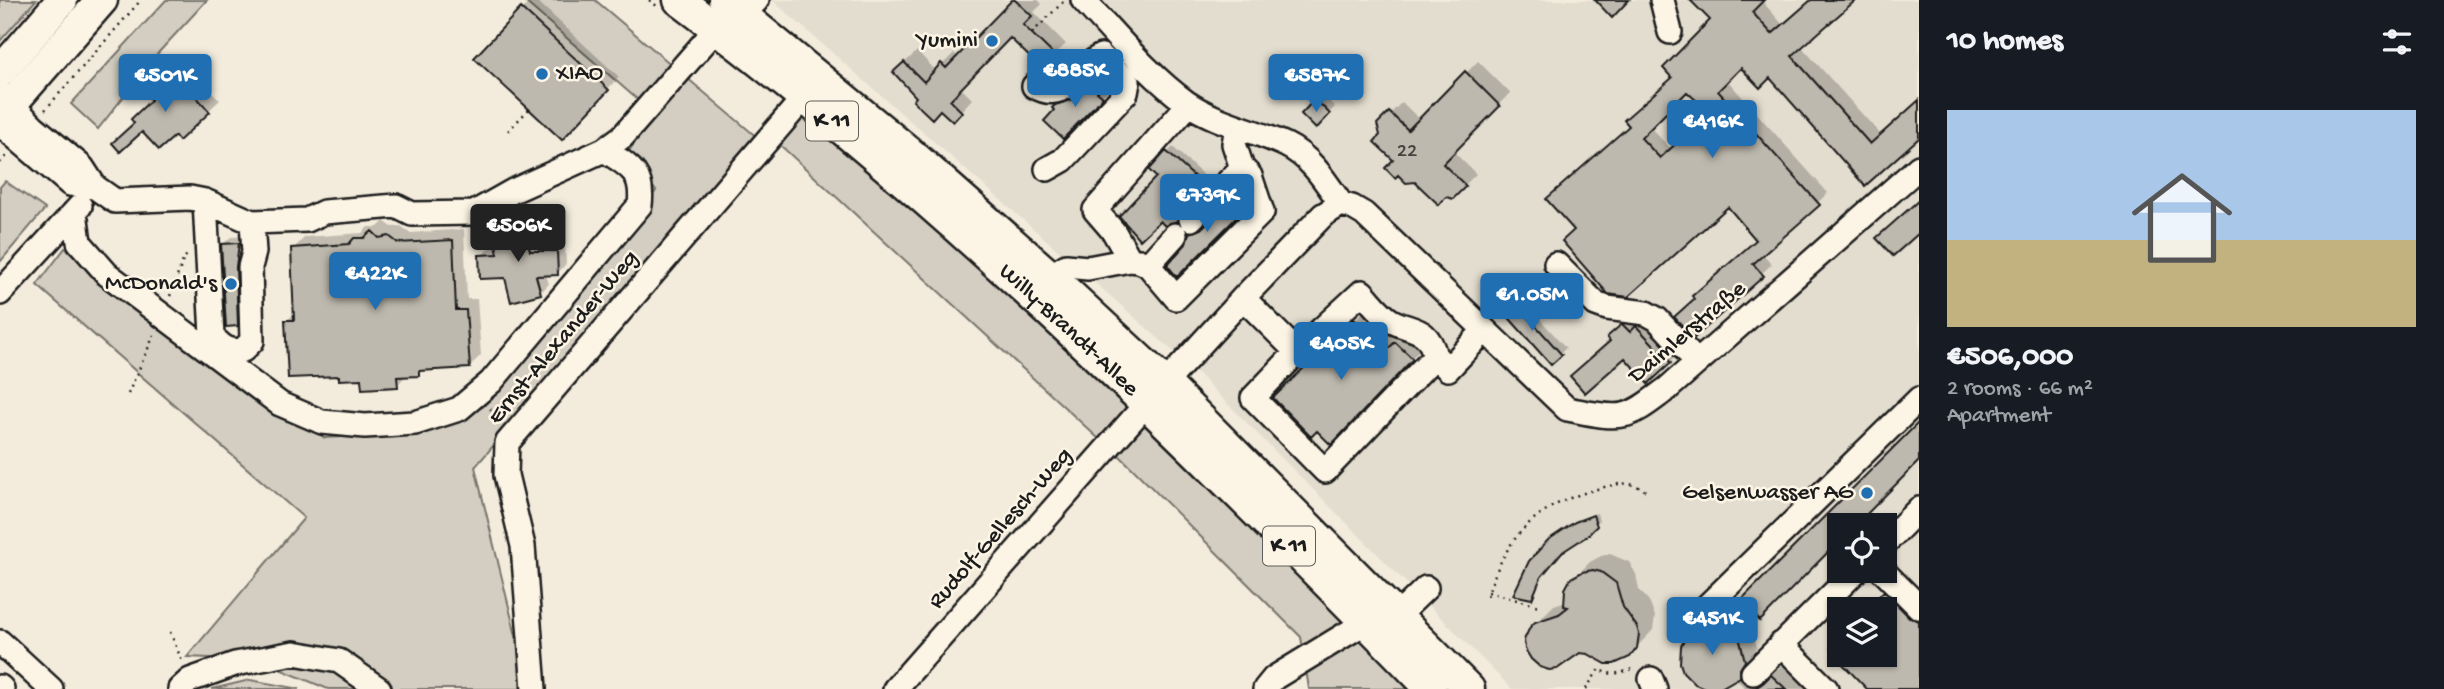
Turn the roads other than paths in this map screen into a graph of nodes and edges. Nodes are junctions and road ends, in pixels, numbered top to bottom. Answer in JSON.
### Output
{"nodes":[{"id":1,"x":62,"y":0,"type":"edge"},
{"id":2,"x":102,"y":0,"type":"edge"},
{"id":3,"x":1083,"y":0,"type":"edge"},
{"id":4,"x":1662,"y":0,"type":"edge"},
{"id":5,"x":668,"y":4,"type":"edge"},
{"id":6,"x":735,"y":11,"type":"edge"},
{"id":7,"x":1671,"y":32,"type":"dead end"},
{"id":8,"x":0,"y":72,"type":"edge"},
{"id":9,"x":1034,"y":86,"type":"dead end"},
{"id":10,"x":812,"y":88,"type":"junction"},
{"id":11,"x":1189,"y":104,"type":"junction"},
{"id":12,"x":3,"y":110,"type":"edge"},
{"id":13,"x":1237,"y":127,"type":"junction"},
{"id":14,"x":604,"y":150,"type":"junction"},
{"id":15,"x":1919,"y":167,"type":"edge"},
{"id":16,"x":1242,"y":168,"type":"junction"},
{"id":17,"x":1047,"y":169,"type":"dead end"},
{"id":18,"x":95,"y":187,"type":"junction"},
{"id":19,"x":205,"y":201,"type":"junction"},
{"id":20,"x":1341,"y":204,"type":"junction"},
{"id":21,"x":75,"y":212,"type":"junction"},
{"id":22,"x":252,"y":222,"type":"junction"},
{"id":23,"x":1139,"y":263,"type":"junction"},
{"id":24,"x":1556,"y":264,"type":"dead end"},
{"id":25,"x":1050,"y":276,"type":"junction"},
{"id":26,"x":0,"y":293,"type":"edge"},
{"id":27,"x":1243,"y":298,"type":"junction"},
{"id":28,"x":1484,"y":331,"type":"junction"},
{"id":29,"x":1297,"y":352,"type":"junction"},
{"id":30,"x":1435,"y":356,"type":"junction"},
{"id":31,"x":1697,"y":362,"type":"junction"},
{"id":32,"x":1156,"y":393,"type":"junction"},
{"id":33,"x":1919,"y":399,"type":"edge"},
{"id":34,"x":1919,"y":509,"type":"edge"},
{"id":35,"x":1897,"y":531,"type":"edge"},
{"id":36,"x":1844,"y":583,"type":"edge"},
{"id":37,"x":1895,"y":583,"type":"edge"},
{"id":38,"x":1426,"y":588,"type":"dead end"},
{"id":39,"x":1919,"y":607,"type":"edge"},
{"id":40,"x":1700,"y":613,"type":"dead end"},
{"id":41,"x":1382,"y":614,"type":"junction"},
{"id":42,"x":0,"y":642,"type":"edge"},
{"id":43,"x":1781,"y":644,"type":"junction"},
{"id":44,"x":1745,"y":680,"type":"edge"},
{"id":45,"x":185,"y":685,"type":"edge"},
{"id":46,"x":51,"y":689,"type":"edge"},
{"id":47,"x":379,"y":689,"type":"edge"},
{"id":48,"x":534,"y":689,"type":"edge"},
{"id":49,"x":895,"y":689,"type":"edge"},
{"id":50,"x":1265,"y":689,"type":"edge"},
{"id":51,"x":1431,"y":689,"type":"edge"},
{"id":52,"x":1469,"y":689,"type":"edge"},
{"id":53,"x":1826,"y":689,"type":"edge"}],
"edges":[{"from":1,"to":8,"type":"main road"},
{"from":2,"to":12,"type":"main road"},
{"from":3,"to":11,"type":"street"},
{"from":4,"to":7,"type":"street"},
{"from":5,"to":6,"type":"main road","name":"Willy-Brandt-Allee","number":"K 11"},
{"from":6,"to":10,"type":"main road","name":"Willy-Brandt-Allee","number":"K 11"},
{"from":6,"to":14,"type":"street"},
{"from":9,"to":17,"type":"street"},
{"from":10,"to":25,"type":"main road","name":"Willy-Brandt-Allee","number":"K 11"},
{"from":10,"to":32,"type":"main road","name":"Willy-Brandt-Allee","number":"K 11"},
{"from":10,"to":48,"type":"street","name":"Ernst-Alexander-Weg"},
{"from":11,"to":13,"type":"street"},
{"from":11,"to":23,"type":"street"},
{"from":12,"to":18,"type":"street"},
{"from":13,"to":16,"type":"street"},
{"from":13,"to":20,"type":"street"},
{"from":14,"to":21,"type":"street"},
{"from":14,"to":22,"type":"street"},
{"from":15,"to":31,"type":"street","name":"Daimlerstraße"},
{"from":16,"to":23,"type":"street"},
{"from":16,"to":23,"type":"street"},
{"from":18,"to":19,"type":"street"},
{"from":18,"to":21,"type":"street"},
{"from":19,"to":22,"type":"street"},
{"from":19,"to":22,"type":"street"},
{"from":20,"to":27,"type":"street"},
{"from":20,"to":28,"type":"street","name":"Daimlerstraße"},
{"from":21,"to":26,"type":"street"},
{"from":23,"to":25,"type":"street"},
{"from":24,"to":31,"type":"street"},
{"from":25,"to":32,"type":"main road","name":"Willy-Brandt-Allee","number":"K 11"},
{"from":27,"to":29,"type":"street"},
{"from":27,"to":32,"type":"street"},
{"from":28,"to":30,"type":"street"},
{"from":28,"to":31,"type":"street","name":"Daimlerstraße"},
{"from":29,"to":30,"type":"street"},
{"from":29,"to":30,"type":"street"},
{"from":32,"to":41,"type":"main road","name":"Willy-Brandt-Allee","number":"K 11"},
{"from":32,"to":49,"type":"street","name":"Rudolf-Gellesch-Weg"},
{"from":33,"to":40,"type":"street"},
{"from":34,"to":35,"type":"street"},
{"from":36,"to":43,"type":"street"},
{"from":37,"to":39,"type":"street"},
{"from":38,"to":41,"type":"street"},
{"from":41,"to":50,"type":"street"},
{"from":41,"to":51,"type":"main road","name":"Willy-Brandt-Allee","number":"K 11"},
{"from":41,"to":52,"type":"main road","name":"Willy-Brandt-Allee","number":"K 11"},
{"from":42,"to":46,"type":"street"},
{"from":43,"to":44,"type":"street"},
{"from":43,"to":53,"type":"street"},
{"from":45,"to":47,"type":"street"}]}
